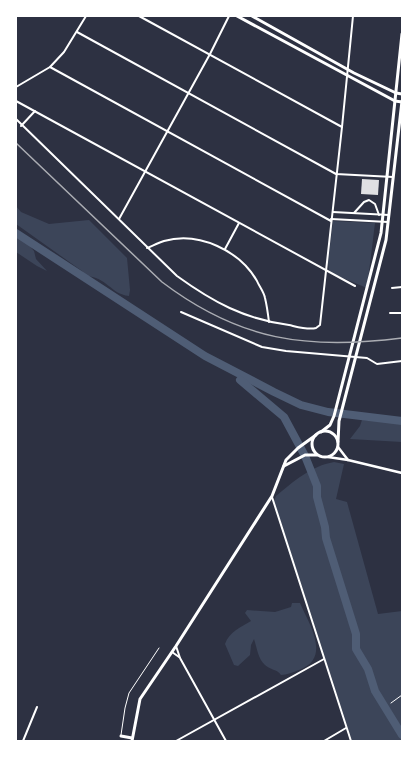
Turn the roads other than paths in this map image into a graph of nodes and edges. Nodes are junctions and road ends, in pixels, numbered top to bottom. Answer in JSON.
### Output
{"nodes":[{"id":1,"x":86,"y":16,"type":"edge"},
{"id":2,"x":140,"y":16,"type":"edge"},
{"id":3,"x":229,"y":16,"type":"edge"},
{"id":4,"x":237,"y":16,"type":"edge"},
{"id":5,"x":252,"y":16,"type":"edge"},
{"id":6,"x":353,"y":16,"type":"edge"},
{"id":7,"x":77,"y":32,"type":"junction"},
{"id":8,"x":402,"y":34,"type":"edge"},
{"id":9,"x":210,"y":54,"type":"junction"},
{"id":10,"x":50,"y":67,"type":"junction"},
{"id":11,"x":346,"y":69,"type":"junction"},
{"id":12,"x":346,"y":76,"type":"junction"},
{"id":13,"x":16,"y":87,"type":"edge"},
{"id":14,"x":188,"y":93,"type":"junction"},
{"id":15,"x":396,"y":93,"type":"junction"},
{"id":16,"x":402,"y":94,"type":"edge"},
{"id":17,"x":16,"y":100,"type":"edge"},
{"id":18,"x":395,"y":101,"type":"junction"},
{"id":19,"x":402,"y":101,"type":"edge"},
{"id":20,"x":35,"y":110,"type":"junction"},
{"id":21,"x":16,"y":119,"type":"edge"},
{"id":22,"x":21,"y":126,"type":"junction"},
{"id":23,"x":342,"y":127,"type":"junction"},
{"id":24,"x":168,"y":131,"type":"junction"},
{"id":25,"x":146,"y":172,"type":"junction"},
{"id":26,"x":336,"y":174,"type":"junction"},
{"id":27,"x":386,"y":177,"type":"junction"},
{"id":28,"x":394,"y":177,"type":"junction"},
{"id":29,"x":332,"y":212,"type":"junction"},
{"id":30,"x":354,"y":213,"type":"junction"},
{"id":31,"x":381,"y":215,"type":"junction"},
{"id":32,"x":389,"y":215,"type":"junction"},
{"id":33,"x":118,"y":219,"type":"junction"},
{"id":34,"x":331,"y":220,"type":"junction"},
{"id":35,"x":382,"y":222,"type":"junction"},
{"id":36,"x":388,"y":222,"type":"junction"},
{"id":37,"x":240,"y":223,"type":"junction"},
{"id":38,"x":146,"y":248,"type":"junction"},
{"id":39,"x":225,"y":249,"type":"junction"},
{"id":40,"x":326,"y":270,"type":"junction"},
{"id":41,"x":355,"y":286,"type":"dead end"},
{"id":42,"x":402,"y":287,"type":"edge"},
{"id":43,"x":392,"y":288,"type":"dead end"},
{"id":44,"x":181,"y":312,"type":"dead end"},
{"id":45,"x":390,"y":313,"type":"dead end"},
{"id":46,"x":402,"y":313,"type":"edge"},
{"id":47,"x":269,"y":322,"type":"junction"},
{"id":48,"x":402,"y":361,"type":"edge"},
{"id":49,"x":321,"y":432,"type":"junction"},
{"id":50,"x":316,"y":435,"type":"junction"},
{"id":51,"x":338,"y":442,"type":"junction"},
{"id":52,"x":338,"y":447,"type":"junction"},
{"id":53,"x":318,"y":455,"type":"junction"},
{"id":54,"x":328,"y":457,"type":"junction"},
{"id":55,"x":348,"y":460,"type":"junction"},
{"id":56,"x":284,"y":466,"type":"junction"},
{"id":57,"x":402,"y":473,"type":"edge"},
{"id":58,"x":272,"y":496,"type":"junction"},
{"id":59,"x":176,"y":646,"type":"junction"},
{"id":60,"x":159,"y":648,"type":"dead end"},
{"id":61,"x":172,"y":652,"type":"junction"},
{"id":62,"x":180,"y":658,"type":"junction"},
{"id":63,"x":324,"y":659,"type":"junction"},
{"id":64,"x":37,"y":707,"type":"dead end"},
{"id":65,"x":214,"y":721,"type":"junction"},
{"id":66,"x":346,"y":728,"type":"junction"},
{"id":67,"x":121,"y":736,"type":"junction"},
{"id":68,"x":132,"y":740,"type":"edge"},
{"id":69,"x":23,"y":741,"type":"edge"},
{"id":70,"x":120,"y":741,"type":"edge"},
{"id":71,"x":176,"y":741,"type":"edge"},
{"id":72,"x":226,"y":741,"type":"edge"},
{"id":73,"x":324,"y":741,"type":"edge"},
{"id":74,"x":351,"y":741,"type":"edge"}],
"edges":[{"from":1,"to":7,"type":"street"},
{"from":2,"to":9,"type":"street"},
{"from":3,"to":9,"type":"street"},
{"from":4,"to":12,"type":"main road"},
{"from":5,"to":11,"type":"main road"},
{"from":6,"to":11,"type":"street"},
{"from":7,"to":10,"type":"street"},
{"from":7,"to":14,"type":"street"},
{"from":8,"to":15,"type":"main road"},
{"from":9,"to":14,"type":"street"},
{"from":9,"to":23,"type":"street"},
{"from":10,"to":13,"type":"street"},
{"from":10,"to":24,"type":"street"},
{"from":11,"to":12,"type":"street"},
{"from":11,"to":15,"type":"main road"},
{"from":12,"to":18,"type":"main road"},
{"from":12,"to":23,"type":"street"},
{"from":14,"to":24,"type":"street"},
{"from":14,"to":26,"type":"street"},
{"from":15,"to":16,"type":"main road"},
{"from":15,"to":18,"type":"main road"},
{"from":17,"to":20,"type":"street"},
{"from":18,"to":19,"type":"main road"},
{"from":18,"to":27,"type":"main road"},
{"from":19,"to":28,"type":"main road"},
{"from":20,"to":22,"type":"street"},
{"from":20,"to":25,"type":"street"},
{"from":21,"to":22,"type":"street"},
{"from":22,"to":33,"type":"street"},
{"from":23,"to":26,"type":"street"},
{"from":24,"to":25,"type":"street"},
{"from":24,"to":34,"type":"street"},
{"from":25,"to":33,"type":"street"},
{"from":25,"to":37,"type":"street"},
{"from":26,"to":27,"type":"street"},
{"from":26,"to":29,"type":"street"},
{"from":27,"to":28,"type":"street"},
{"from":27,"to":31,"type":"main road"},
{"from":28,"to":32,"type":"main road"},
{"from":29,"to":30,"type":"street"},
{"from":29,"to":34,"type":"street"},
{"from":30,"to":31,"type":"street"},
{"from":30,"to":31,"type":"street"},
{"from":31,"to":32,"type":"street"},
{"from":31,"to":35,"type":"main road"},
{"from":32,"to":36,"type":"main road"},
{"from":33,"to":38,"type":"street"},
{"from":34,"to":35,"type":"street"},
{"from":34,"to":40,"type":"street"},
{"from":35,"to":36,"type":"street"},
{"from":35,"to":49,"type":"main road"},
{"from":36,"to":51,"type":"main road"},
{"from":37,"to":39,"type":"street"},
{"from":37,"to":40,"type":"street"},
{"from":38,"to":39,"type":"street"},
{"from":38,"to":47,"type":"street"},
{"from":39,"to":47,"type":"street"},
{"from":40,"to":41,"type":"street"},
{"from":40,"to":47,"type":"street"},
{"from":42,"to":43,"type":"street"},
{"from":44,"to":48,"type":"street"},
{"from":45,"to":46,"type":"street"},
{"from":49,"to":50,"type":"main road"},
{"from":49,"to":51,"type":"main road"},
{"from":50,"to":53,"type":"main road"},
{"from":50,"to":56,"type":"main road"},
{"from":51,"to":52,"type":"main road"},
{"from":52,"to":54,"type":"main road"},
{"from":52,"to":55,"type":"street"},
{"from":53,"to":54,"type":"main road"},
{"from":53,"to":56,"type":"main road"},
{"from":54,"to":55,"type":"street"},
{"from":55,"to":57,"type":"street"},
{"from":56,"to":58,"type":"main road"},
{"from":58,"to":59,"type":"main road"},
{"from":58,"to":63,"type":"street"},
{"from":59,"to":61,"type":"main road"},
{"from":59,"to":62,"type":"street"},
{"from":60,"to":67,"type":"lane"},
{"from":61,"to":62,"type":"street"},
{"from":61,"to":68,"type":"main road"},
{"from":62,"to":65,"type":"street"},
{"from":63,"to":65,"type":"street"},
{"from":63,"to":66,"type":"street"},
{"from":64,"to":69,"type":"street"},
{"from":65,"to":71,"type":"street"},
{"from":65,"to":72,"type":"street"},
{"from":66,"to":73,"type":"street"},
{"from":66,"to":74,"type":"street"},
{"from":67,"to":68,"type":"main road"},
{"from":67,"to":70,"type":"lane"}]}
